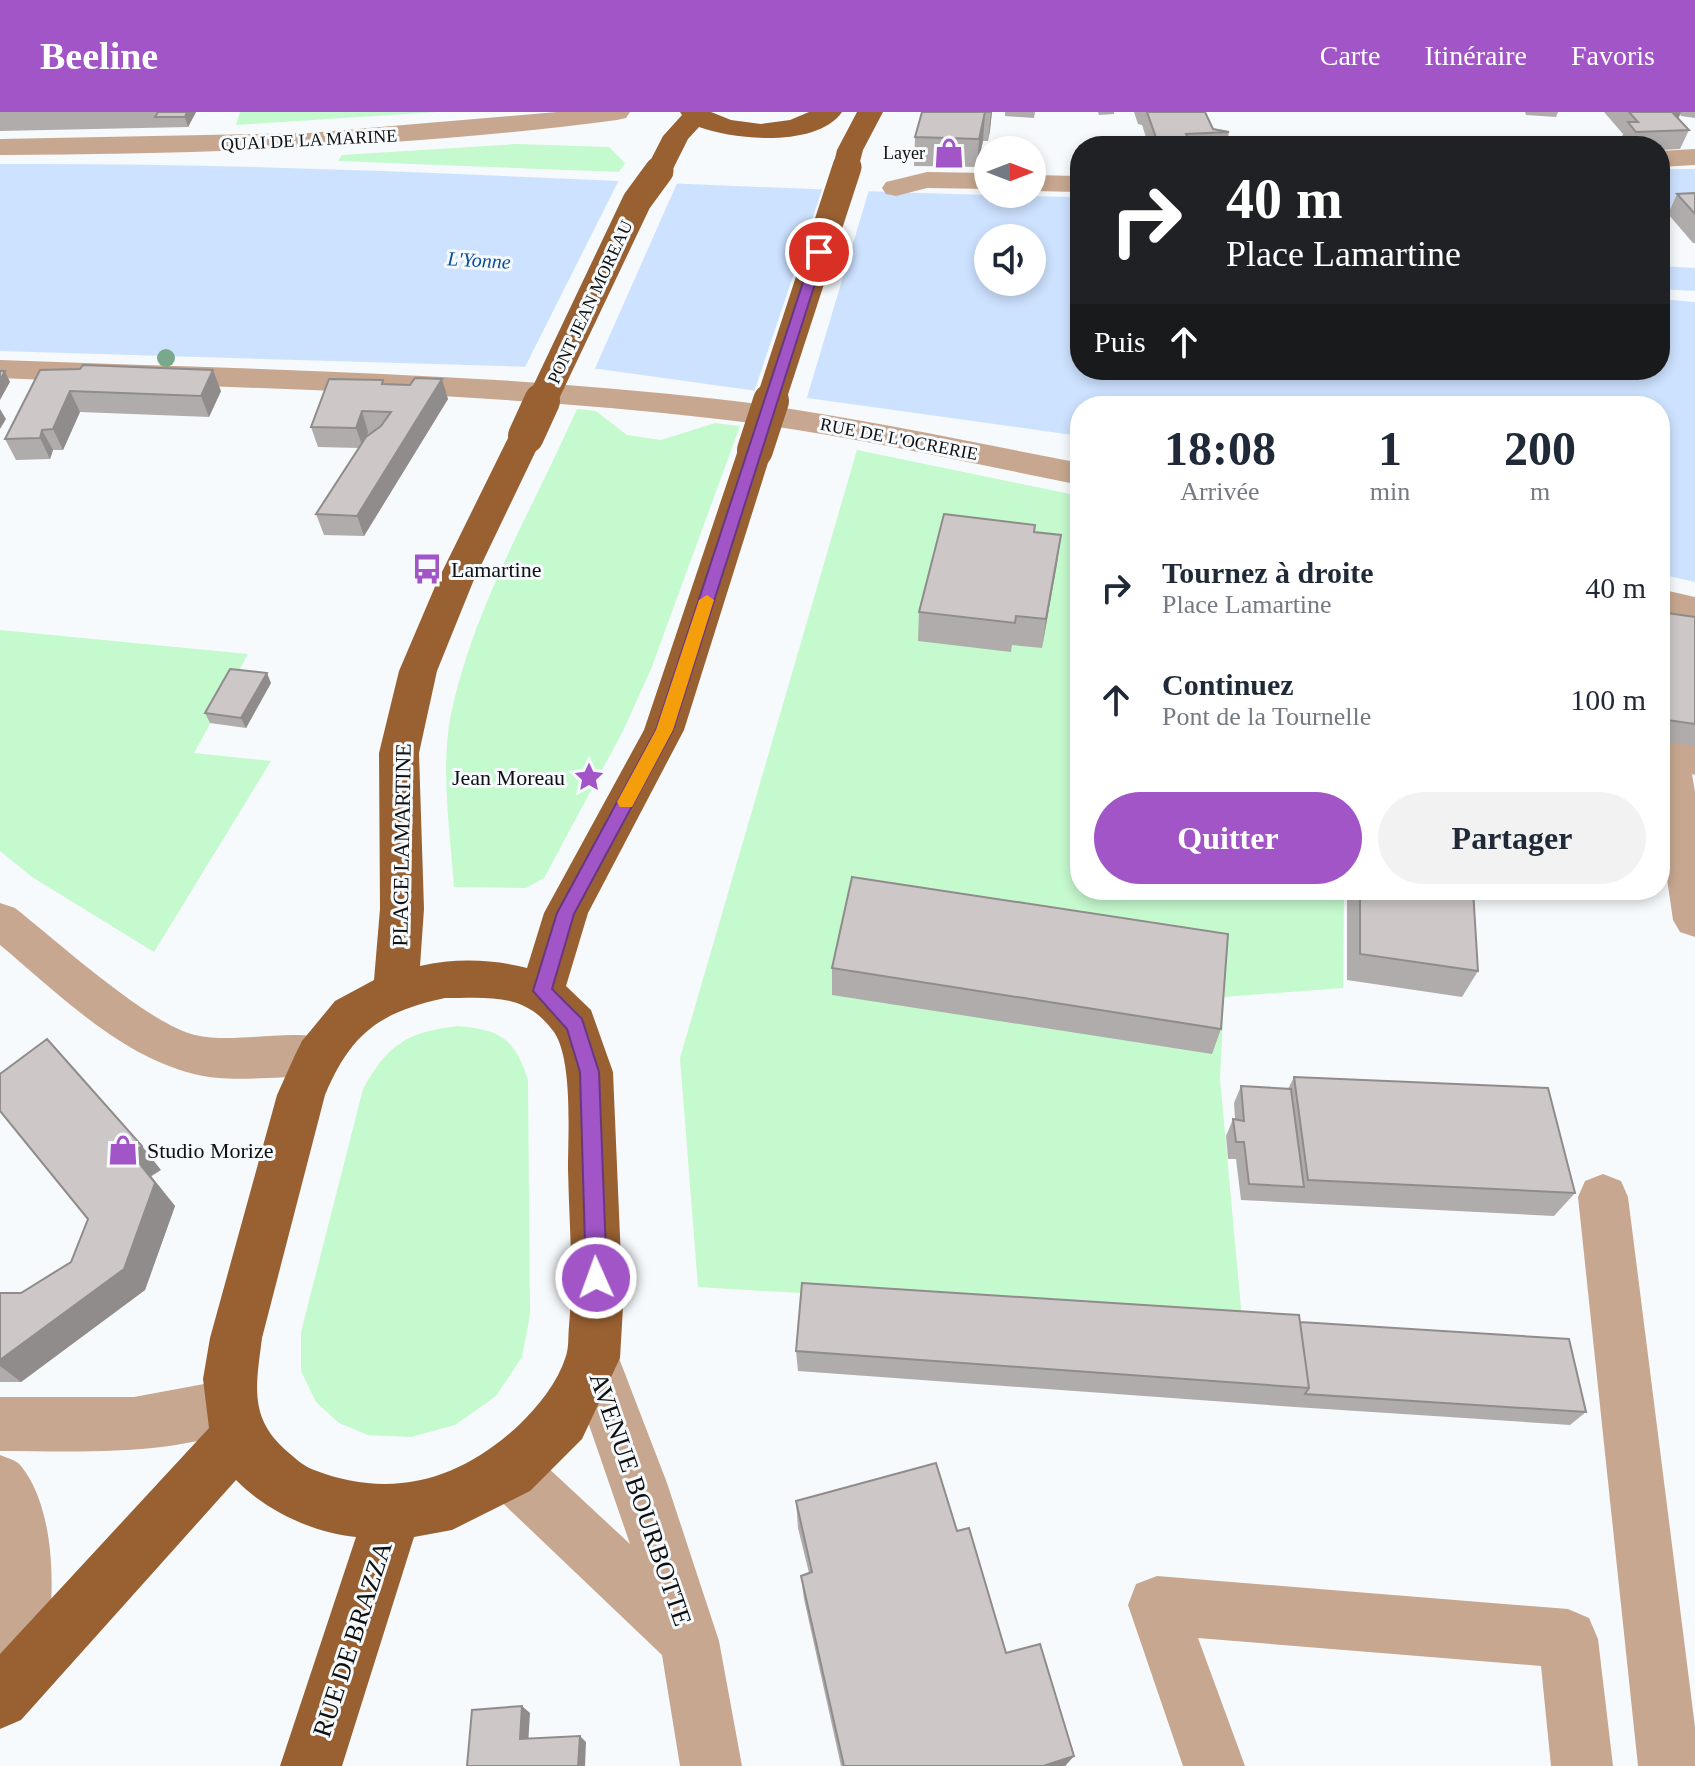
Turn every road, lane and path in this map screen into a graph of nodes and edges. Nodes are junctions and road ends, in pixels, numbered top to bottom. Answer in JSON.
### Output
{"nodes":[{"id":1,"x":617,"y":112,"type":"edge"},
{"id":2,"x":870,"y":112,"type":"edge"},
{"id":3,"x":694,"y":113,"type":"edge"},
{"id":4,"x":823,"y":116,"type":"edge"},
{"id":5,"x":0,"y":147,"type":"edge"},
{"id":6,"x":1695,"y":157,"type":"edge"},
{"id":7,"x":849,"y":158,"type":"junction"},
{"id":8,"x":1670,"y":158,"type":"edge"},
{"id":9,"x":974,"y":181,"type":"edge"},
{"id":10,"x":1046,"y":183,"type":"edge"},
{"id":11,"x":1070,"y":184,"type":"edge"},
{"id":12,"x":896,"y":188,"type":"dead end"},
{"id":13,"x":0,"y":369,"type":"edge"},
{"id":14,"x":526,"y":436,"type":"joint"},
{"id":15,"x":1070,"y":472,"type":"edge"},
{"id":16,"x":1670,"y":603,"type":"edge"},
{"id":17,"x":1695,"y":609,"type":"edge"},
{"id":18,"x":1670,"y":757,"type":"edge"},
{"id":19,"x":1695,"y":760,"type":"edge"},
{"id":20,"x":1670,"y":763,"type":"edge"},
{"id":21,"x":1694,"y":908,"type":"edge"},
{"id":22,"x":0,"y":920,"type":"edge"},
{"id":23,"x":396,"y":990,"type":"junction"},
{"id":24,"x":542,"y":991,"type":"junction"},
{"id":25,"x":318,"y":1055,"type":"junction"},
{"id":26,"x":1603,"y":1197,"type":"dead end"},
{"id":27,"x":593,"y":1358,"type":"junction"},
{"id":28,"x":234,"y":1422,"type":"junction"},
{"id":29,"x":0,"y":1424,"type":"edge"},
{"id":30,"x":510,"y":1471,"type":"junction"},
{"id":31,"x":0,"y":1483,"type":"edge"},
{"id":32,"x":393,"y":1512,"type":"junction"},
{"id":33,"x":689,"y":1641,"type":"junction"},
{"id":34,"x":4,"y":1694,"type":"edge"},
{"id":35,"x":311,"y":1766,"type":"edge"},
{"id":36,"x":711,"y":1766,"type":"edge"},
{"id":37,"x":1214,"y":1766,"type":"edge"},
{"id":38,"x":1582,"y":1766,"type":"edge"},
{"id":39,"x":1669,"y":1766,"type":"edge"}],
"edges":[{"from":1,"to":5,"type":"street","name":"QUAI DE LA MARINE"},
{"from":2,"to":7,"type":"main road"},
{"from":3,"to":4,"type":"main road"},
{"from":3,"to":14,"type":"main road","name":"PONT JEAN MOREAU","bridge":true},
{"from":4,"to":7,"type":"main road"},
{"from":6,"to":8,"type":"street"},
{"from":7,"to":24,"type":"main road","bridge":true},
{"from":9,"to":12,"type":"street"},
{"from":10,"to":11,"type":"street"},
{"from":13,"to":15,"type":"street","name":"RUE DE L'OCRERIE"},
{"from":14,"to":23,"type":"main road","name":"PLACE LAMARTINE"},
{"from":16,"to":17,"type":"street"},
{"from":18,"to":19,"type":"street"},
{"from":20,"to":21,"type":"street"},
{"from":22,"to":25,"type":"street"},
{"from":23,"to":24,"type":"main road"},
{"from":23,"to":25,"type":"main road"},
{"from":24,"to":27,"type":"main road"},
{"from":25,"to":28,"type":"main road"},
{"from":26,"to":39,"type":"street"},
{"from":27,"to":30,"type":"main road"},
{"from":27,"to":33,"type":"street","name":"AVENUE BOURBOTTE"},
{"from":28,"to":29,"type":"street"},
{"from":28,"to":32,"type":"main road"},
{"from":28,"to":34,"type":"main road"},
{"from":30,"to":32,"type":"main road"},
{"from":30,"to":33,"type":"street","name":"AVENUE BOURBOTTE"},
{"from":31,"to":34,"type":"street"},
{"from":32,"to":35,"type":"main road","name":"RUE DE BRAZZA"},
{"from":33,"to":36,"type":"street","name":"AVENUE BOURBOTTE"},
{"from":37,"to":38,"type":"street"}]}
